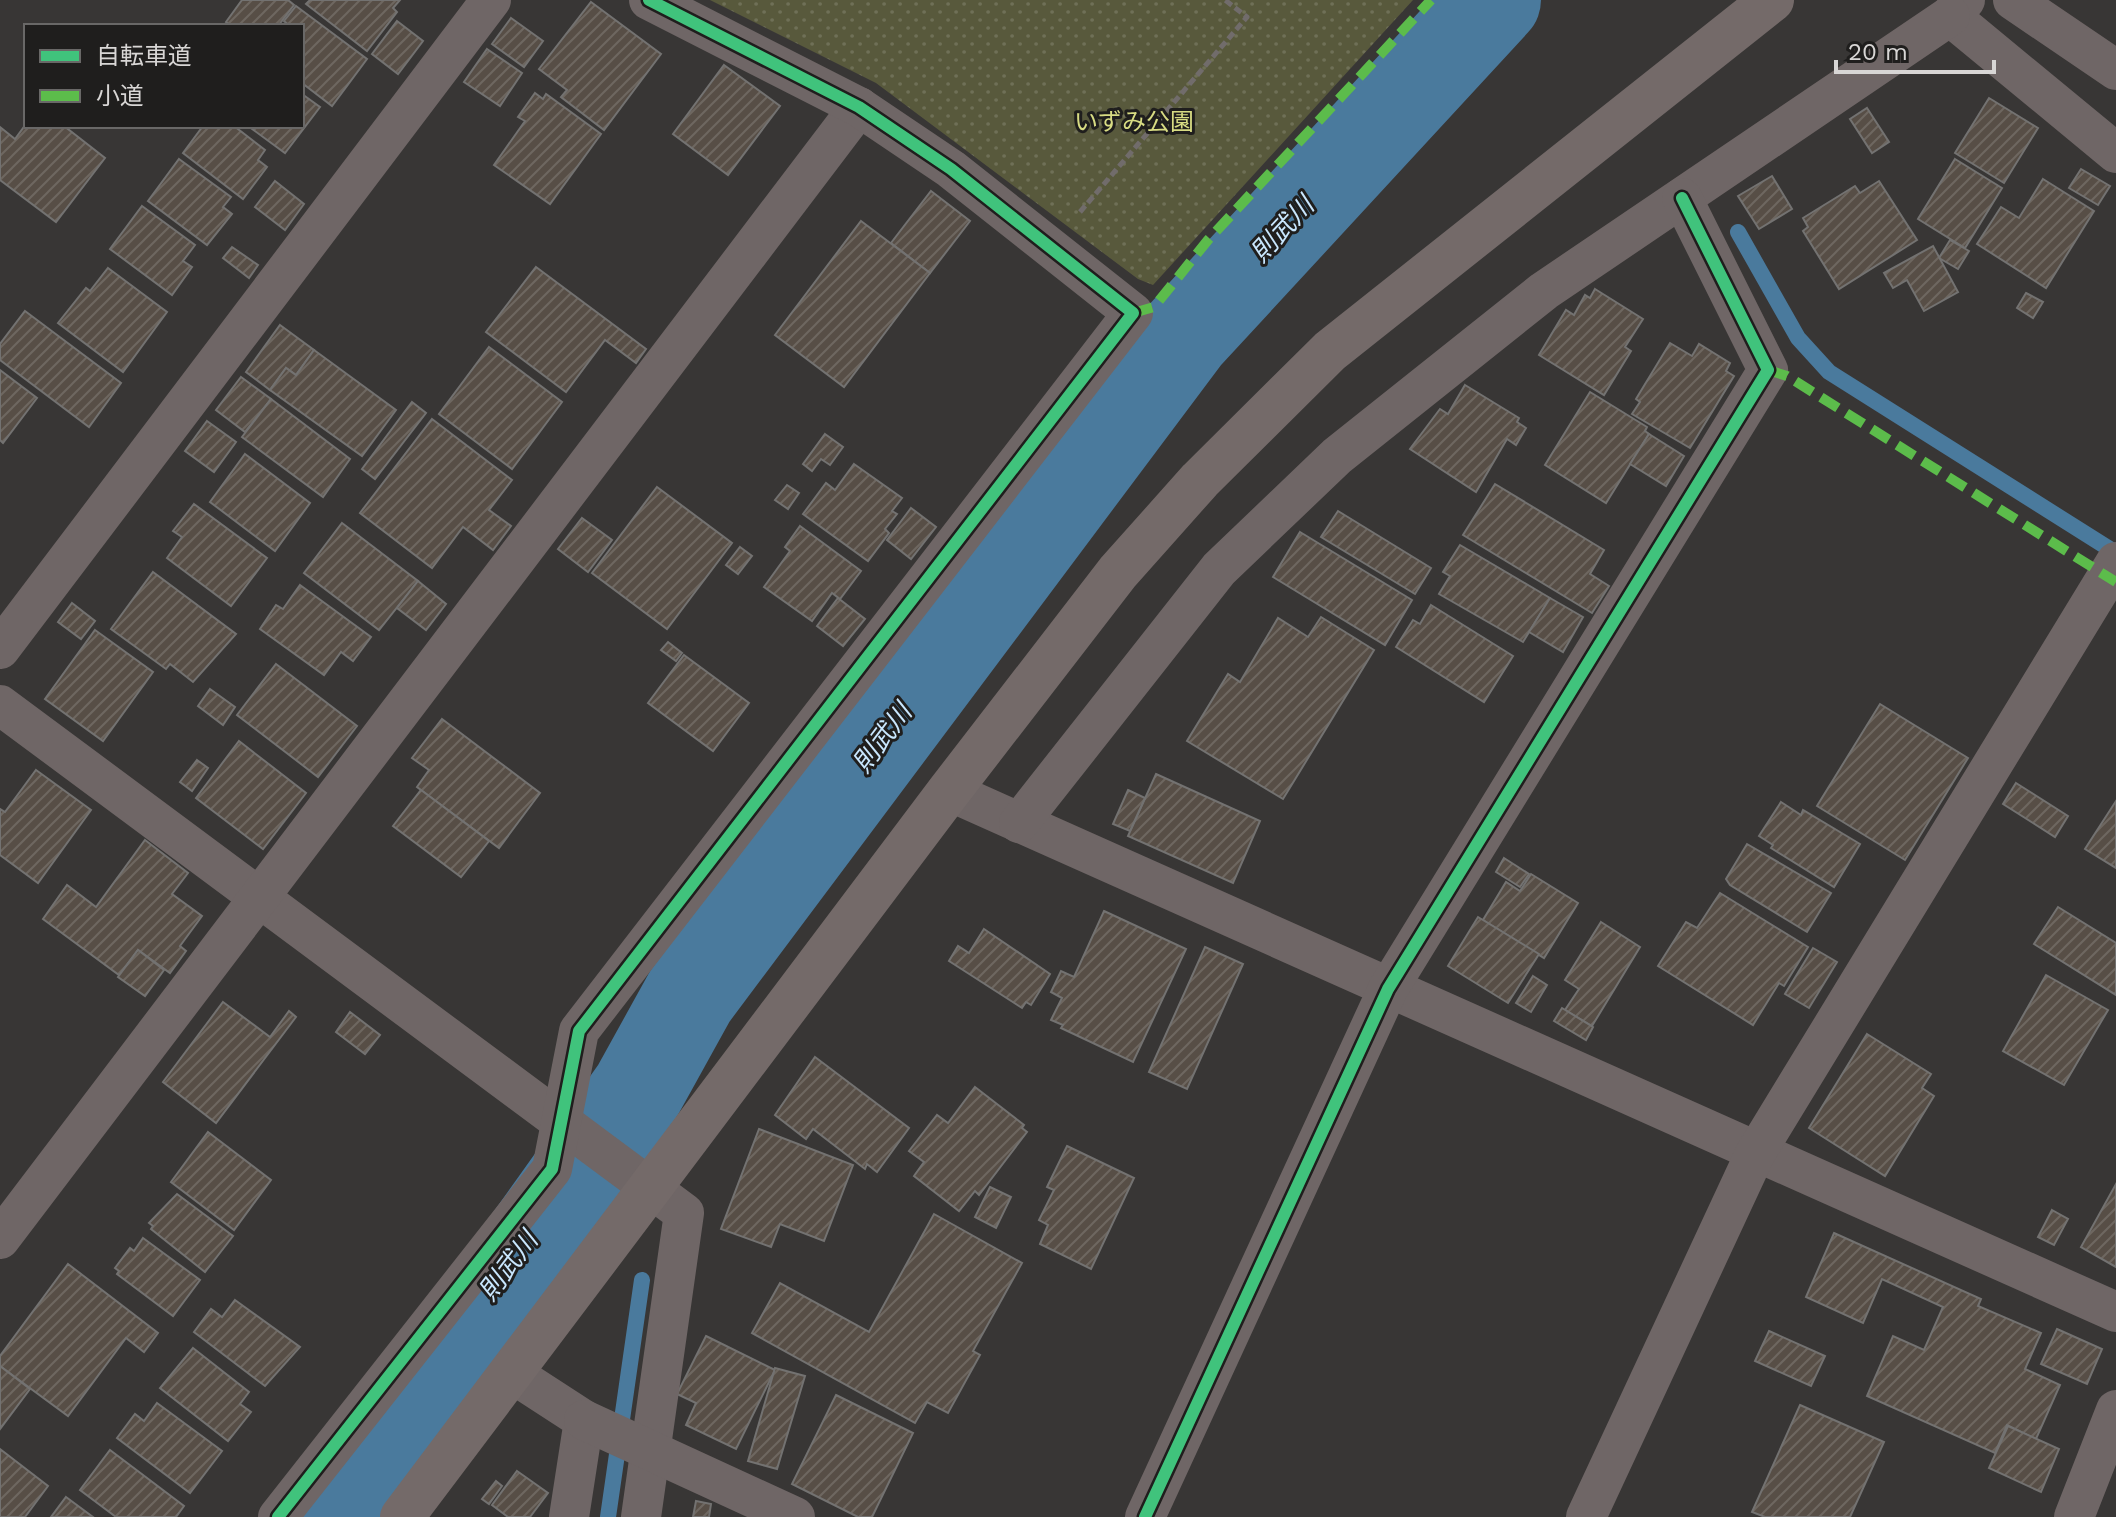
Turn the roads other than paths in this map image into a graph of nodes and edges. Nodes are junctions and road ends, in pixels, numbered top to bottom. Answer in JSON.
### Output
{"nodes":[{"id":1,"x":491,"y":0,"type":"edge"},
{"id":2,"x":649,"y":0,"type":"edge"},
{"id":3,"x":1772,"y":0,"type":"edge"},
{"id":4,"x":2013,"y":0,"type":"edge"},
{"id":5,"x":1958,"y":8,"type":"edge"},
{"id":6,"x":2116,"y":70,"type":"edge"},
{"id":7,"x":859,"y":107,"type":"junction"},
{"id":8,"x":2116,"y":153,"type":"edge"},
{"id":9,"x":1682,"y":198,"type":"junction"},
{"id":10,"x":2114,"y":566,"type":"edge"},
{"id":11,"x":0,"y":649,"type":"edge"},
{"id":12,"x":0,"y":705,"type":"edge"},
{"id":13,"x":949,"y":791,"type":"junction"},
{"id":14,"x":1019,"y":823,"type":"junction"},
{"id":15,"x":257,"y":897,"type":"junction"},
{"id":16,"x":1388,"y":989,"type":"junction"},
{"id":17,"x":573,"y":1130,"type":"junction"},
{"id":18,"x":1755,"y":1154,"type":"junction"},
{"id":19,"x":633,"y":1174,"type":"junction"},
{"id":20,"x":0,"y":1239,"type":"edge"},
{"id":21,"x":2116,"y":1312,"type":"edge"},
{"id":22,"x":510,"y":1372,"type":"junction"},
{"id":23,"x":2116,"y":1410,"type":"edge"},
{"id":24,"x":617,"y":1435,"type":"junction"},
{"id":25,"x":278,"y":1517,"type":"edge"},
{"id":26,"x":402,"y":1517,"type":"edge"},
{"id":27,"x":569,"y":1517,"type":"edge"},
{"id":28,"x":641,"y":1517,"type":"edge"},
{"id":29,"x":795,"y":1517,"type":"edge"},
{"id":30,"x":1145,"y":1517,"type":"edge"},
{"id":31,"x":1586,"y":1517,"type":"edge"},
{"id":32,"x":2074,"y":1517,"type":"edge"}],
"edges":[{"from":1,"to":11,"type":"street"},
{"from":2,"to":7,"type":"street"},
{"from":3,"to":13,"type":"street"},
{"from":4,"to":6,"type":"street"},
{"from":5,"to":8,"type":"street"},
{"from":5,"to":9,"type":"street"},
{"from":7,"to":15,"type":"street"},
{"from":7,"to":17,"type":"street"},
{"from":9,"to":14,"type":"street"},
{"from":9,"to":16,"type":"street"},
{"from":10,"to":18,"type":"street"},
{"from":12,"to":15,"type":"street"},
{"from":13,"to":14,"type":"street"},
{"from":13,"to":19,"type":"street"},
{"from":14,"to":16,"type":"street"},
{"from":15,"to":17,"type":"street"},
{"from":15,"to":20,"type":"street"},
{"from":16,"to":18,"type":"street"},
{"from":16,"to":30,"type":"street"},
{"from":17,"to":19,"type":"street"},
{"from":17,"to":25,"type":"street"},
{"from":18,"to":21,"type":"street"},
{"from":18,"to":31,"type":"street"},
{"from":19,"to":22,"type":"street"},
{"from":19,"to":24,"type":"street"},
{"from":22,"to":24,"type":"street"},
{"from":22,"to":26,"type":"street"},
{"from":23,"to":32,"type":"street"},
{"from":24,"to":27,"type":"street"},
{"from":24,"to":28,"type":"street"},
{"from":24,"to":29,"type":"street"}]}
